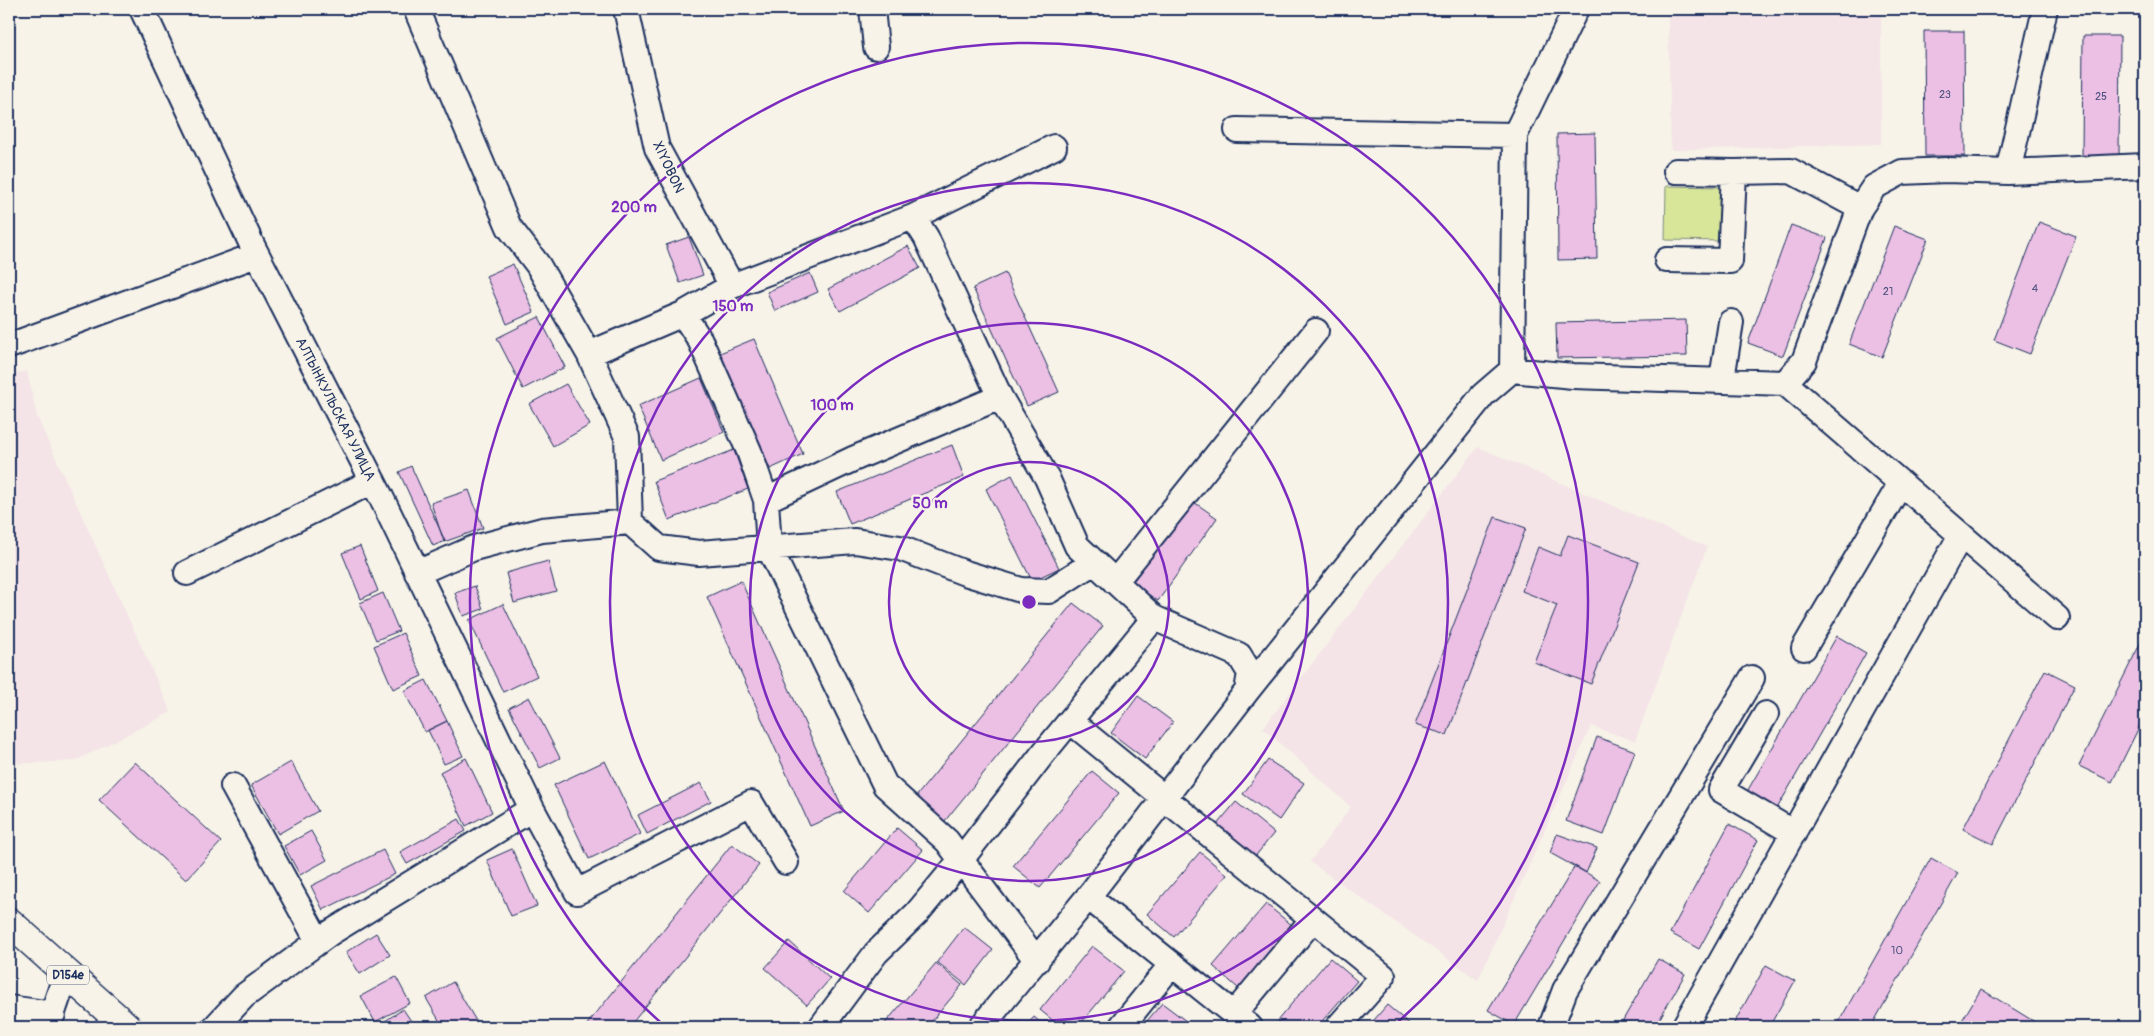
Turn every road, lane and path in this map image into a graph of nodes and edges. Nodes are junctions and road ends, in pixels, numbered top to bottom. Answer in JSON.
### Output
{"nodes":[{"id":1,"x":416,"y":9,"type":"edge"},
{"id":2,"x":626,"y":9,"type":"edge"},
{"id":3,"x":872,"y":9,"type":"edge"},
{"id":4,"x":1576,"y":9,"type":"edge"},
{"id":5,"x":2045,"y":9,"type":"edge"},
{"id":6,"x":146,"y":10,"type":"edge"},
{"id":7,"x":876,"y":47,"type":"dead end"},
{"id":8,"x":1237,"y":130,"type":"dead end"},
{"id":9,"x":1514,"y":135,"type":"junction"},
{"id":10,"x":1054,"y":146,"type":"dead end"},
{"id":11,"x":2145,"y":166,"type":"edge"},
{"id":12,"x":1676,"y":172,"type":"dead end"},
{"id":13,"x":1734,"y":172,"type":"junction"},
{"id":14,"x":2008,"y":172,"type":"junction"},
{"id":15,"x":1860,"y":208,"type":"junction"},
{"id":16,"x":913,"y":217,"type":"junction"},
{"id":17,"x":256,"y":255,"type":"junction"},
{"id":18,"x":1667,"y":260,"type":"dead end"},
{"id":19,"x":732,"y":286,"type":"junction"},
{"id":20,"x":683,"y":314,"type":"junction"},
{"id":21,"x":1731,"y":322,"type":"dead end"},
{"id":22,"x":1316,"y":331,"type":"dead end"},
{"id":23,"x":9,"y":346,"type":"edge"},
{"id":24,"x":589,"y":354,"type":"junction"},
{"id":25,"x":1512,"y":370,"type":"junction"},
{"id":26,"x":1722,"y":379,"type":"junction"},
{"id":27,"x":1785,"y":383,"type":"junction"},
{"id":28,"x":1000,"y":397,"type":"junction"},
{"id":29,"x":373,"y":482,"type":"junction"},
{"id":30,"x":1901,"y":483,"type":"junction"},
{"id":31,"x":766,"y":500,"type":"junction"},
{"id":32,"x":630,"y":522,"type":"junction"},
{"id":33,"x":1961,"y":535,"type":"junction"},
{"id":34,"x":769,"y":548,"type":"junction"},
{"id":35,"x":1094,"y":562,"type":"junction"},
{"id":36,"x":187,"y":573,"type":"dead end"},
{"id":37,"x":417,"y":573,"type":"junction"},
{"id":38,"x":1115,"y":582,"type":"junction"},
{"id":39,"x":1154,"y":618,"type":"junction"},
{"id":40,"x":2057,"y":618,"type":"dead end"},
{"id":41,"x":1804,"y":648,"type":"dead end"},
{"id":42,"x":1239,"y":655,"type":"junction"},
{"id":43,"x":1270,"y":662,"type":"junction"},
{"id":44,"x":1752,"y":678,"type":"dead end"},
{"id":45,"x":1248,"y":691,"type":"junction"},
{"id":46,"x":1766,"y":714,"type":"dead end"},
{"id":47,"x":1070,"y":721,"type":"junction"},
{"id":48,"x":233,"y":786,"type":"dead end"},
{"id":49,"x":1165,"y":798,"type":"junction"},
{"id":50,"x":532,"y":809,"type":"junction"},
{"id":51,"x":1794,"y":833,"type":"junction"},
{"id":52,"x":961,"y":860,"type":"junction"},
{"id":53,"x":786,"y":862,"type":"dead end"},
{"id":54,"x":1088,"y":897,"type":"junction"},
{"id":55,"x":1313,"y":919,"type":"junction"},
{"id":56,"x":9,"y":922,"type":"edge"},
{"id":57,"x":318,"y":941,"type":"junction"},
{"id":58,"x":1037,"y":960,"type":"junction"},
{"id":59,"x":1172,"y":964,"type":"junction"},
{"id":60,"x":66,"y":974,"type":"junction"},
{"id":61,"x":9,"y":1008,"type":"edge"},
{"id":62,"x":51,"y":1020,"type":"edge"},
{"id":63,"x":1242,"y":1020,"type":"edge"},
{"id":64,"x":127,"y":1027,"type":"edge"},
{"id":65,"x":215,"y":1027,"type":"edge"},
{"id":66,"x":821,"y":1027,"type":"edge"},
{"id":67,"x":981,"y":1027,"type":"edge"},
{"id":68,"x":1122,"y":1027,"type":"edge"},
{"id":69,"x":1338,"y":1027,"type":"edge"},
{"id":70,"x":1551,"y":1027,"type":"edge"},
{"id":71,"x":1684,"y":1027,"type":"edge"}],
"edges":[{"from":1,"to":24,"type":"street"},
{"from":2,"to":19,"type":"street","name":"XIYOBON"},
{"from":3,"to":7,"type":"street"},
{"from":4,"to":9,"type":"street"},
{"from":5,"to":14,"type":"street"},
{"from":6,"to":17,"type":"street","name":"АЛТЫНКУЛЬСКАЯ УЛИЦА"},
{"from":8,"to":9,"type":"street"},
{"from":9,"to":25,"type":"street"},
{"from":10,"to":16,"type":"street"},
{"from":11,"to":14,"type":"street"},
{"from":12,"to":13,"type":"street"},
{"from":13,"to":15,"type":"street"},
{"from":13,"to":18,"type":"street"},
{"from":14,"to":15,"type":"street"},
{"from":15,"to":27,"type":"street"},
{"from":16,"to":19,"type":"street"},
{"from":16,"to":28,"type":"street"},
{"from":17,"to":23,"type":"street"},
{"from":17,"to":29,"type":"street","name":"АЛТЫНКУЛЬСКАЯ УЛИЦА"},
{"from":19,"to":20,"type":"street"},
{"from":20,"to":24,"type":"street"},
{"from":20,"to":31,"type":"street"},
{"from":21,"to":26,"type":"street"},
{"from":22,"to":38,"type":"street"},
{"from":24,"to":32,"type":"street"},
{"from":25,"to":26,"type":"street"},
{"from":25,"to":43,"type":"street"},
{"from":26,"to":27,"type":"street"},
{"from":27,"to":30,"type":"street"},
{"from":28,"to":31,"type":"street"},
{"from":28,"to":35,"type":"street"},
{"from":29,"to":36,"type":"street"},
{"from":29,"to":37,"type":"street","name":"АЛТЫНКУЛЬСКАЯ УЛИЦА"},
{"from":30,"to":33,"type":"street"},
{"from":30,"to":41,"type":"street"},
{"from":31,"to":34,"type":"street"},
{"from":32,"to":34,"type":"street"},
{"from":32,"to":37,"type":"street"},
{"from":33,"to":40,"type":"street"},
{"from":33,"to":51,"type":"street"},
{"from":34,"to":35,"type":"street"},
{"from":34,"to":52,"type":"street"},
{"from":35,"to":38,"type":"street"},
{"from":37,"to":50,"type":"street","name":"АЛТЫНКУЛЬСКАЯ УЛИЦА"},
{"from":38,"to":39,"type":"street"},
{"from":39,"to":42,"type":"street"},
{"from":39,"to":47,"type":"street"},
{"from":42,"to":43,"type":"street"},
{"from":42,"to":45,"type":"street"},
{"from":43,"to":45,"type":"street"},
{"from":44,"to":70,"type":"street"},
{"from":45,"to":49,"type":"street"},
{"from":46,"to":51,"type":"street"},
{"from":47,"to":49,"type":"street"},
{"from":47,"to":52,"type":"street"},
{"from":48,"to":57,"type":"street"},
{"from":49,"to":54,"type":"street"},
{"from":49,"to":55,"type":"street"},
{"from":50,"to":53,"type":"street","name":"АЛТЫНКУЛЬСКАЯ УЛИЦА"},
{"from":50,"to":57,"type":"street"},
{"from":51,"to":71,"type":"street"},
{"from":52,"to":58,"type":"street"},
{"from":52,"to":66,"type":"street"},
{"from":54,"to":58,"type":"street"},
{"from":54,"to":59,"type":"street"},
{"from":55,"to":63,"type":"street"},
{"from":55,"to":69,"type":"street"},
{"from":56,"to":60,"type":"main road","number":"D154e"},
{"from":57,"to":65,"type":"street"},
{"from":58,"to":67,"type":"street"},
{"from":59,"to":63,"type":"street"},
{"from":59,"to":68,"type":"street"},
{"from":60,"to":62,"type":"street"},
{"from":60,"to":64,"type":"main road","number":"D154e"},
{"from":61,"to":62,"type":"street"}]}
